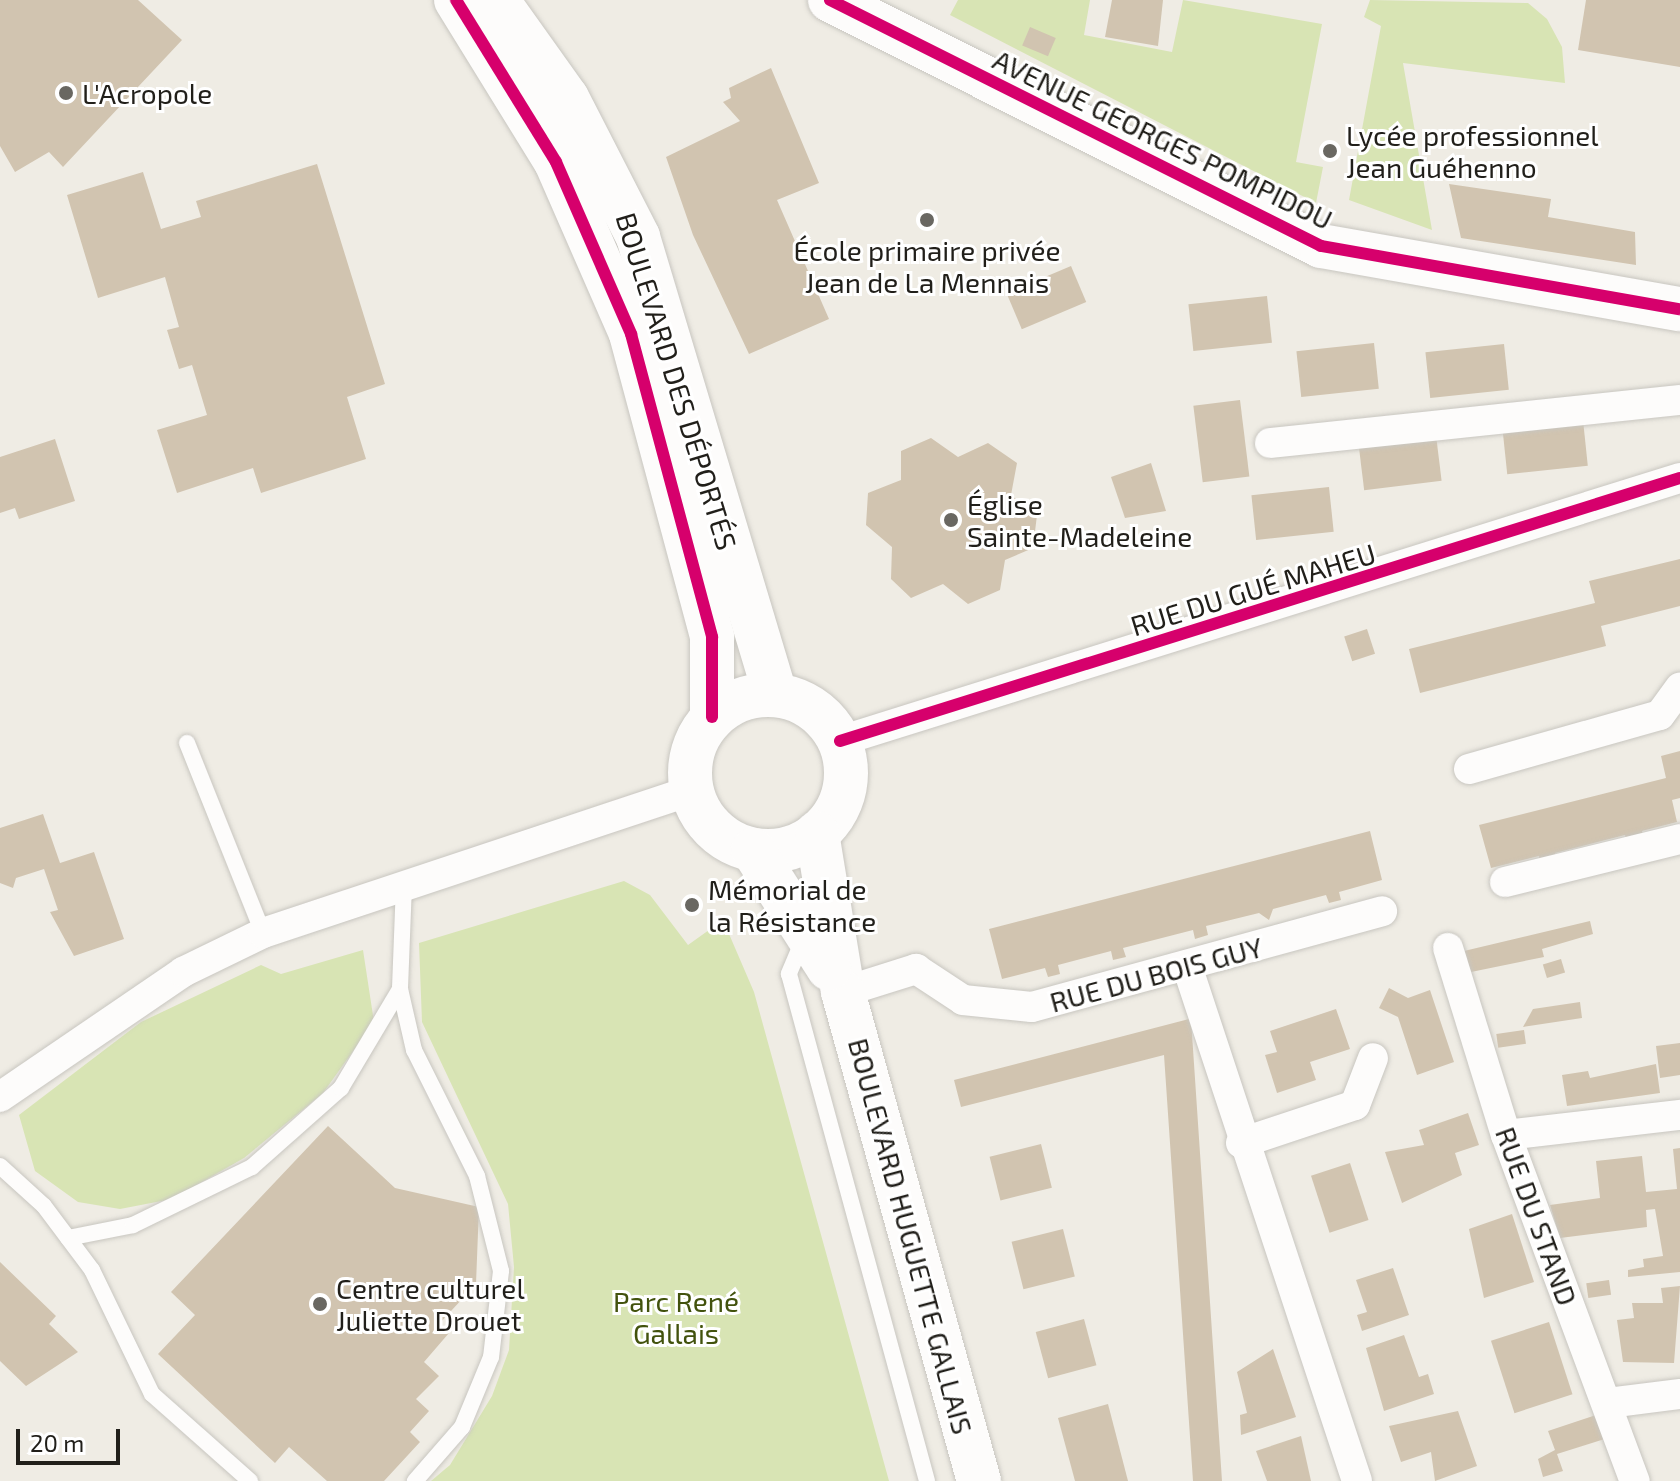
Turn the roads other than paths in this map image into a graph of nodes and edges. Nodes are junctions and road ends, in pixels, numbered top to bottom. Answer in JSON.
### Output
{"nodes":[{"id":1,"x":456,"y":0,"type":"edge"},
{"id":2,"x":497,"y":0,"type":"edge"},
{"id":3,"x":830,"y":0,"type":"edge"},
{"id":4,"x":1680,"y":309,"type":"edge"},
{"id":5,"x":1680,"y":400,"type":"edge"},
{"id":6,"x":1270,"y":443,"type":"dead end"},
{"id":7,"x":1680,"y":478,"type":"edge"},
{"id":8,"x":1680,"y":687,"type":"edge"},
{"id":9,"x":775,"y":695,"type":"junction"},
{"id":10,"x":712,"y":717,"type":"junction"},
{"id":11,"x":840,"y":741,"type":"junction"},
{"id":12,"x":187,"y":743,"type":"dead end"},
{"id":13,"x":1469,"y":769,"type":"dead end"},
{"id":14,"x":691,"y":791,"type":"junction"},
{"id":15,"x":817,"y":833,"type":"junction"},
{"id":16,"x":1680,"y":839,"type":"edge"},
{"id":17,"x":753,"y":850,"type":"junction"},
{"id":18,"x":1505,"y":882,"type":"dead end"},
{"id":19,"x":404,"y":884,"type":"junction"},
{"id":20,"x":1382,"y":911,"type":"dead end"},
{"id":21,"x":806,"y":932,"type":"junction"},
{"id":22,"x":263,"y":933,"type":"junction"},
{"id":23,"x":1448,"y":948,"type":"dead end"},
{"id":24,"x":1187,"y":966,"type":"junction"},
{"id":25,"x":400,"y":989,"type":"junction"},
{"id":26,"x":843,"y":992,"type":"junction"},
{"id":27,"x":1373,"y":1058,"type":"dead end"},
{"id":28,"x":0,"y":1097,"type":"edge"},
{"id":29,"x":1680,"y":1115,"type":"edge"},
{"id":30,"x":1506,"y":1135,"type":"junction"},
{"id":31,"x":1241,"y":1143,"type":"junction"},
{"id":32,"x":0,"y":1166,"type":"edge"},
{"id":33,"x":68,"y":1238,"type":"junction"},
{"id":34,"x":1680,"y":1394,"type":"edge"},
{"id":35,"x":1608,"y":1403,"type":"junction"},
{"id":36,"x":250,"y":1481,"type":"edge"},
{"id":37,"x":415,"y":1481,"type":"edge"},
{"id":38,"x":927,"y":1481,"type":"edge"},
{"id":39,"x":979,"y":1481,"type":"edge"},
{"id":40,"x":1357,"y":1481,"type":"edge"},
{"id":41,"x":1635,"y":1481,"type":"edge"}],
"edges":[{"from":1,"to":10,"type":"street","name":"BOULEVARD DES DÉPORTÉS"},
{"from":2,"to":9,"type":"street","name":"BOULEVARD DES DÉPORTÉS"},
{"from":3,"to":4,"type":"street","name":"AVENUE GEORGES POMPIDOU"},
{"from":5,"to":6,"type":"street"},
{"from":7,"to":11,"type":"street","name":"RUE DU GUÉ MAHEU"},
{"from":8,"to":13,"type":"street"},
{"from":9,"to":10,"type":"street"},
{"from":9,"to":11,"type":"street"},
{"from":10,"to":14,"type":"street"},
{"from":11,"to":15,"type":"street"},
{"from":12,"to":22,"type":"lane"},
{"from":14,"to":17,"type":"street"},
{"from":14,"to":19,"type":"street"},
{"from":15,"to":17,"type":"street"},
{"from":15,"to":26,"type":"street","name":"BOULEVARD HUGUETTE GALLAIS"},
{"from":16,"to":18,"type":"street"},
{"from":17,"to":21,"type":"street","name":"BOULEVARD HUGUETTE GALLAIS"},
{"from":19,"to":22,"type":"street"},
{"from":19,"to":25,"type":"lane"},
{"from":20,"to":24,"type":"street","name":"RUE DU BOIS GUY"},
{"from":21,"to":26,"type":"street","name":"BOULEVARD HUGUETTE GALLAIS"},
{"from":21,"to":38,"type":"lane"},
{"from":22,"to":28,"type":"street"},
{"from":23,"to":30,"type":"street","name":"RUE DU STAND"},
{"from":24,"to":26,"type":"street","name":"RUE DU BOIS GUY"},
{"from":24,"to":31,"type":"street"},
{"from":25,"to":33,"type":"lane"},
{"from":25,"to":37,"type":"lane"},
{"from":26,"to":39,"type":"street","name":"BOULEVARD HUGUETTE GALLAIS"},
{"from":27,"to":31,"type":"street"},
{"from":29,"to":30,"type":"street"},
{"from":30,"to":35,"type":"street","name":"RUE DU STAND"},
{"from":31,"to":40,"type":"street"},
{"from":32,"to":33,"type":"lane"},
{"from":33,"to":36,"type":"lane"},
{"from":34,"to":35,"type":"street"},
{"from":35,"to":41,"type":"street","name":"RUE DU STAND"}]}
